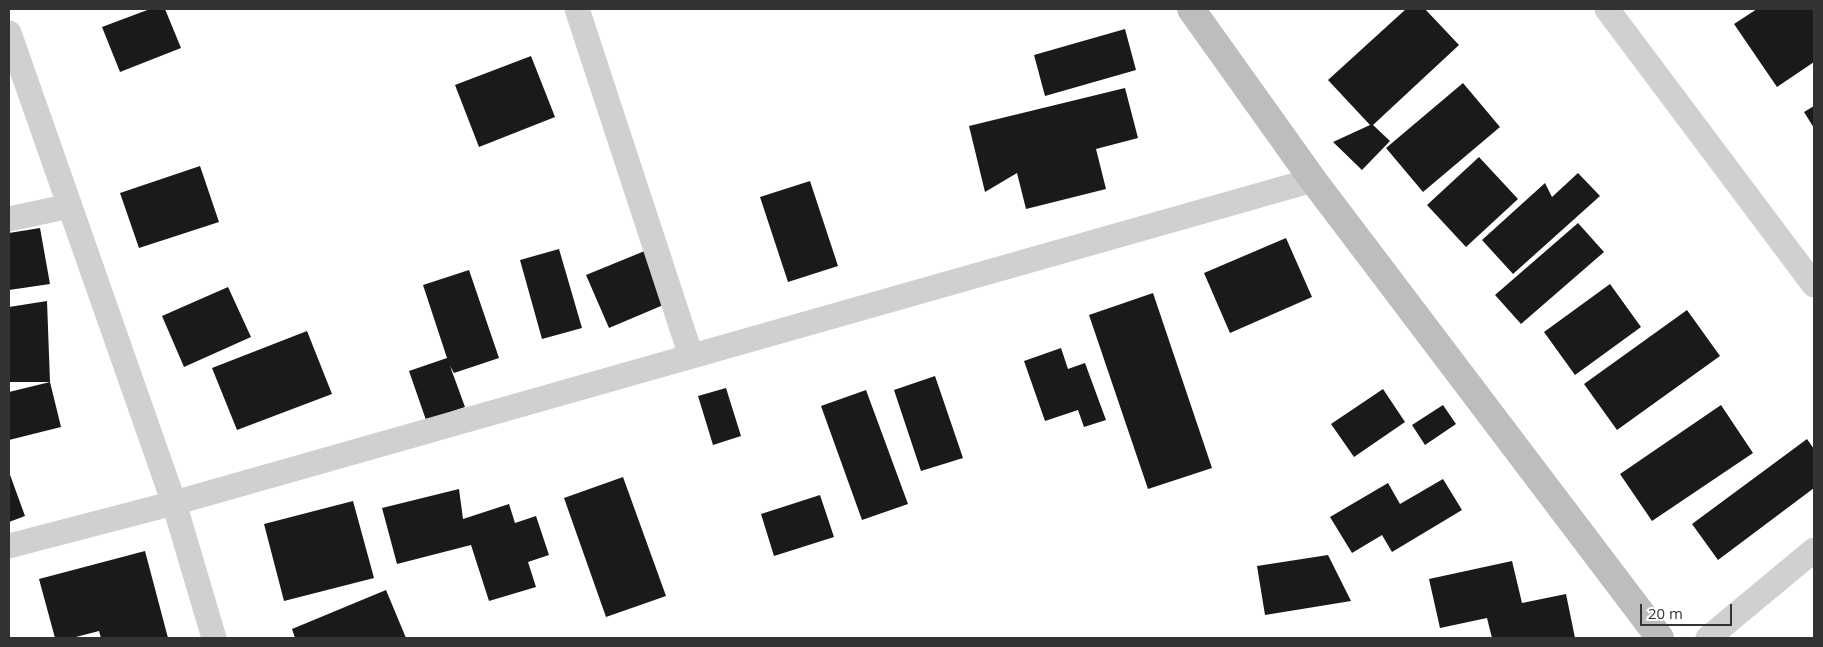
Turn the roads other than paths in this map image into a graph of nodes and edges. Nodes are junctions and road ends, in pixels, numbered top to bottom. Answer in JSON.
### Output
{"nodes":[{"id":1,"x":577,"y":9,"type":"edge"},
{"id":2,"x":1191,"y":9,"type":"edge"},
{"id":3,"x":1607,"y":9,"type":"edge"},
{"id":4,"x":9,"y":33,"type":"edge"},
{"id":5,"x":1313,"y":180,"type":"junction"},
{"id":6,"x":70,"y":206,"type":"junction"},
{"id":7,"x":9,"y":219,"type":"edge"},
{"id":8,"x":1814,"y":285,"type":"edge"},
{"id":9,"x":692,"y":356,"type":"junction"},
{"id":10,"x":174,"y":503,"type":"junction"},
{"id":11,"x":9,"y":546,"type":"edge"},
{"id":12,"x":1814,"y":550,"type":"edge"},
{"id":13,"x":214,"y":638,"type":"edge"},
{"id":14,"x":1660,"y":638,"type":"edge"},
{"id":15,"x":1708,"y":638,"type":"edge"}],
"edges":[{"from":1,"to":9,"type":"street"},
{"from":2,"to":5,"type":"main road"},
{"from":3,"to":8,"type":"street"},
{"from":4,"to":6,"type":"street"},
{"from":5,"to":9,"type":"street"},
{"from":5,"to":14,"type":"main road"},
{"from":6,"to":7,"type":"street"},
{"from":6,"to":10,"type":"street"},
{"from":9,"to":10,"type":"street"},
{"from":10,"to":11,"type":"street"},
{"from":10,"to":13,"type":"street"},
{"from":12,"to":15,"type":"street"}]}
